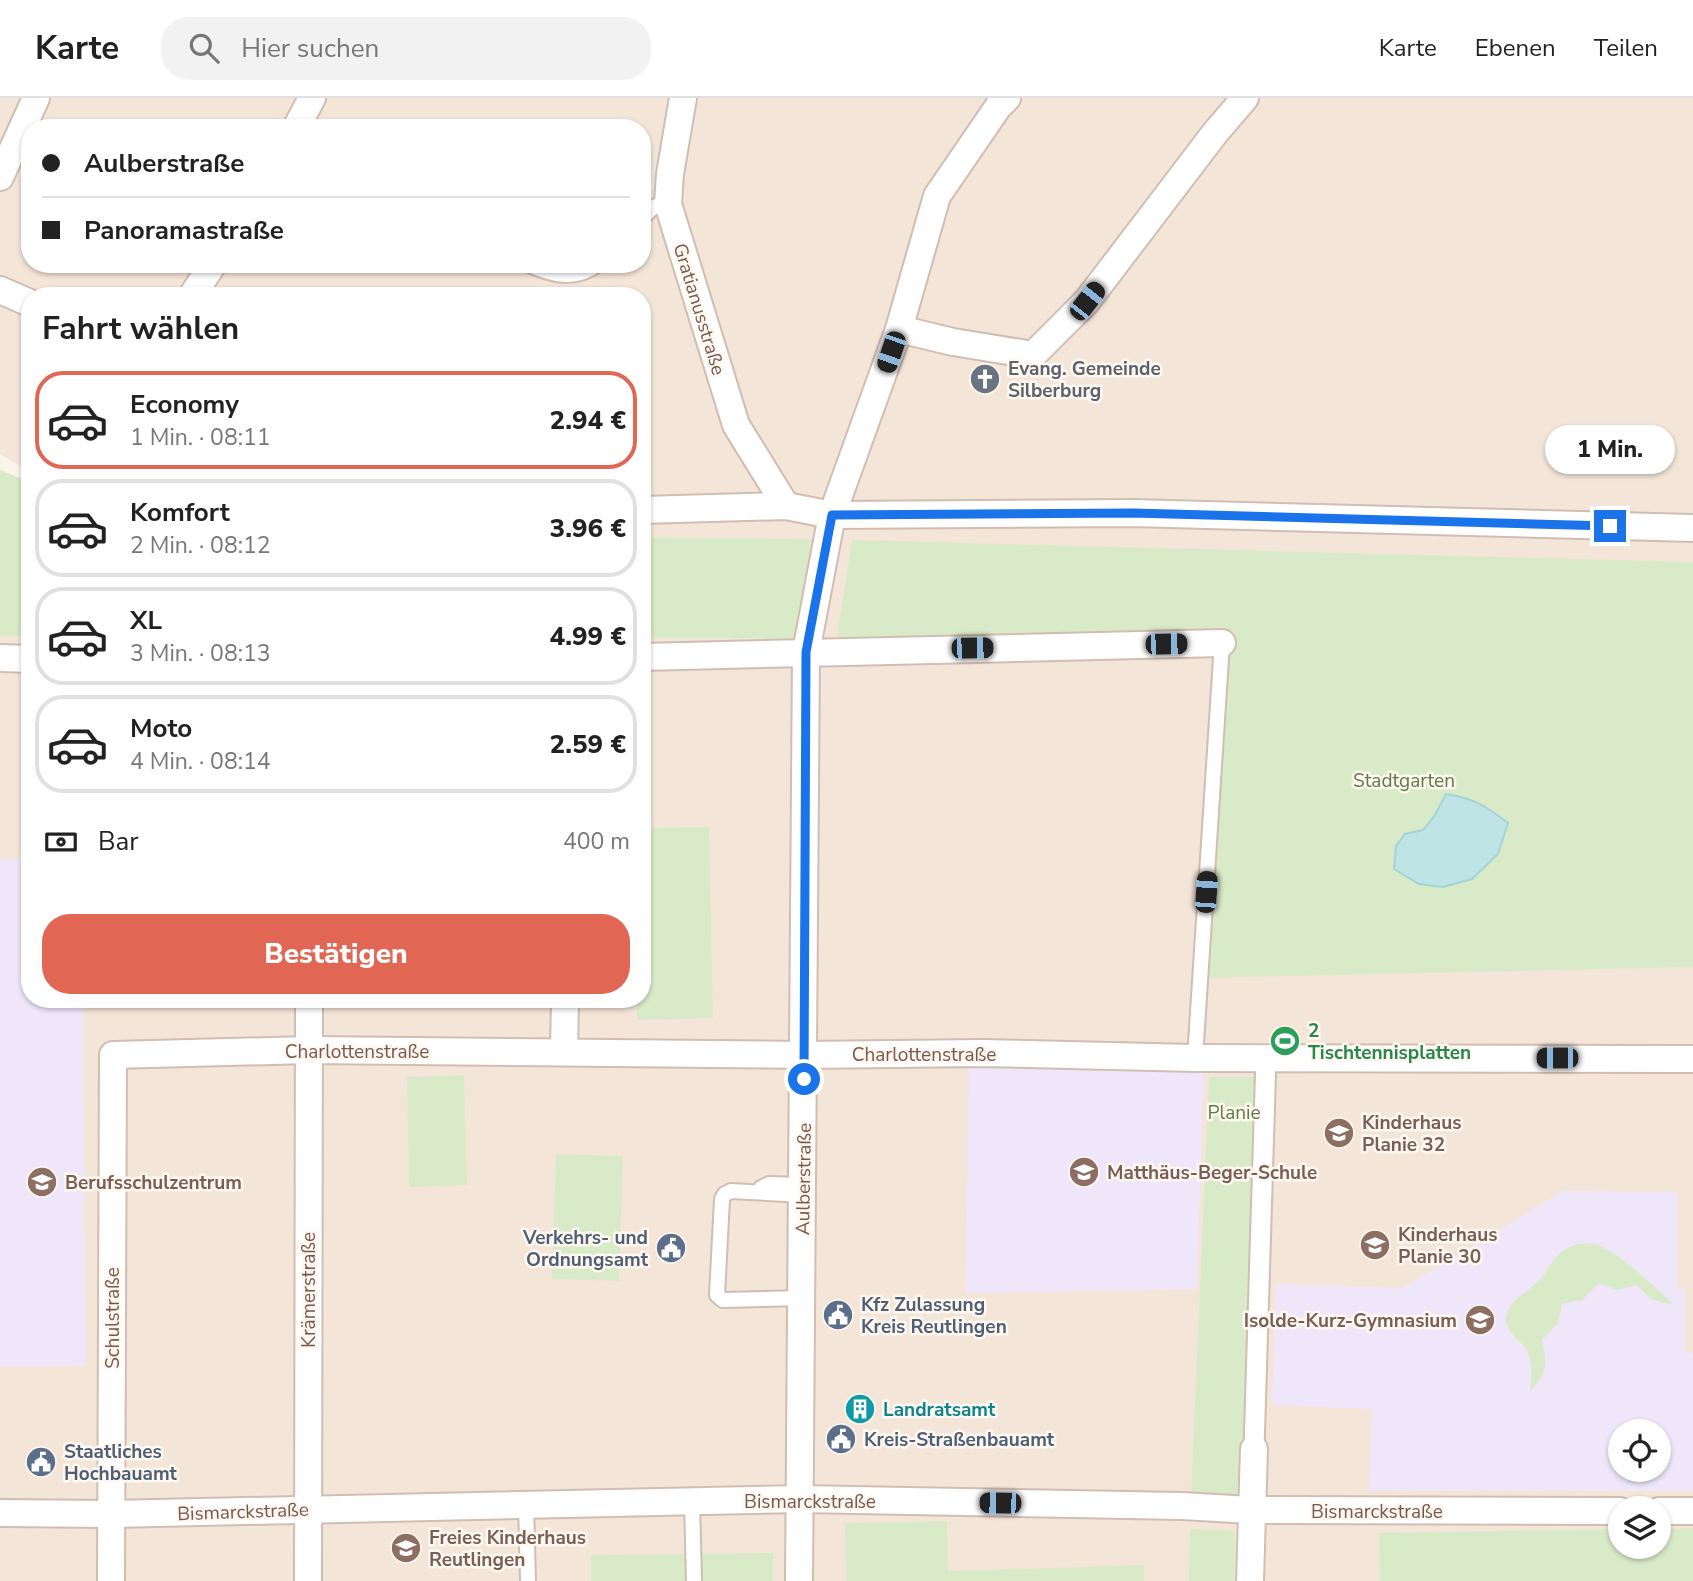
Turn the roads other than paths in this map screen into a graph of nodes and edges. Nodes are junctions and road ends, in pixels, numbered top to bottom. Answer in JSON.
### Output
{"nodes":[{"id":1,"x":36,"y":98,"type":"edge"},
{"id":2,"x":312,"y":98,"type":"edge"},
{"id":3,"x":683,"y":98,"type":"edge"},
{"id":4,"x":1007,"y":98,"type":"edge"},
{"id":5,"x":1245,"y":98,"type":"edge"},
{"id":6,"x":26,"y":119,"type":"edge"},
{"id":7,"x":301,"y":119,"type":"edge"},
{"id":8,"x":21,"y":131,"type":"edge"},
{"id":9,"x":0,"y":177,"type":"edge"},
{"id":10,"x":668,"y":204,"type":"junction"},
{"id":11,"x":651,"y":208,"type":"edge"},
{"id":12,"x":547,"y":273,"type":"edge"},
{"id":13,"x":579,"y":273,"type":"edge"},
{"id":14,"x":0,"y":290,"type":"edge"},
{"id":15,"x":21,"y":299,"type":"edge"},
{"id":16,"x":899,"y":329,"type":"junction"},
{"id":17,"x":786,"y":506,"type":"junction"},
{"id":18,"x":651,"y":510,"type":"edge"},
{"id":19,"x":832,"y":515,"type":"junction"},
{"id":20,"x":1693,"y":528,"type":"edge"},
{"id":21,"x":1222,"y":643,"type":"joint"},
{"id":22,"x":806,"y":652,"type":"junction"},
{"id":23,"x":651,"y":657,"type":"edge"},
{"id":24,"x":0,"y":659,"type":"edge"},
{"id":25,"x":21,"y":659,"type":"edge"},
{"id":26,"x":309,"y":1008,"type":"edge"},
{"id":27,"x":565,"y":1008,"type":"edge"},
{"id":28,"x":309,"y":1050,"type":"junction"},
{"id":29,"x":564,"y":1052,"type":"junction"},
{"id":30,"x":113,"y":1055,"type":"joint"},
{"id":31,"x":804,"y":1055,"type":"junction"},
{"id":32,"x":1266,"y":1057,"type":"junction"},
{"id":33,"x":1195,"y":1058,"type":"junction"},
{"id":34,"x":1693,"y":1059,"type":"edge"},
{"id":35,"x":802,"y":1190,"type":"junction"},
{"id":36,"x":802,"y":1298,"type":"junction"},
{"id":37,"x":1254,"y":1449,"type":"joint"},
{"id":38,"x":800,"y":1499,"type":"junction"},
{"id":39,"x":692,"y":1501,"type":"junction"},
{"id":40,"x":526,"y":1504,"type":"junction"},
{"id":41,"x":307,"y":1508,"type":"junction"},
{"id":42,"x":1251,"y":1510,"type":"junction"},
{"id":43,"x":1608,"y":1511,"type":"edge"},
{"id":44,"x":1671,"y":1511,"type":"edge"},
{"id":45,"x":1693,"y":1511,"type":"edge"},
{"id":46,"x":0,"y":1513,"type":"edge"},
{"id":47,"x":111,"y":1514,"type":"junction"},
{"id":48,"x":111,"y":1581,"type":"edge"},
{"id":49,"x":308,"y":1581,"type":"edge"},
{"id":50,"x":528,"y":1581,"type":"edge"},
{"id":51,"x":694,"y":1581,"type":"edge"},
{"id":52,"x":799,"y":1581,"type":"edge"},
{"id":53,"x":1250,"y":1581,"type":"edge"}],
"edges":[{"from":1,"to":6,"type":"street"},
{"from":2,"to":7,"type":"street"},
{"from":3,"to":10,"type":"street","name":"Gratianusstraße"},
{"from":4,"to":16,"type":"street","name":"Aulberstraße"},
{"from":5,"to":16,"type":"street"},
{"from":8,"to":9,"type":"street"},
{"from":10,"to":11,"type":"lane"},
{"from":10,"to":17,"type":"street","name":"Gratianusstraße"},
{"from":12,"to":13,"type":"lane"},
{"from":14,"to":15,"type":"street"},
{"from":16,"to":19,"type":"street","name":"Aulberstraße"},
{"from":17,"to":18,"type":"street"},
{"from":17,"to":19,"type":"street"},
{"from":19,"to":20,"type":"street"},
{"from":19,"to":22,"type":"street","name":"Aulberstraße"},
{"from":21,"to":22,"type":"street"},
{"from":21,"to":33,"type":"lane"},
{"from":22,"to":23,"type":"street"},
{"from":22,"to":31,"type":"street","name":"Aulberstraße"},
{"from":24,"to":25,"type":"street"},
{"from":26,"to":28,"type":"street","name":"Krämerstraße"},
{"from":27,"to":29,"type":"street"},
{"from":28,"to":29,"type":"street","name":"Charlottenstraße"},
{"from":28,"to":30,"type":"street","name":"Charlottenstraße"},
{"from":28,"to":41,"type":"street","name":"Krämerstraße"},
{"from":29,"to":31,"type":"street","name":"Charlottenstraße"},
{"from":30,"to":47,"type":"street","name":"Schulstraße"},
{"from":31,"to":33,"type":"street","name":"Charlottenstraße"},
{"from":31,"to":35,"type":"street","name":"Aulberstraße"},
{"from":32,"to":33,"type":"street","name":"Charlottenstraße"},
{"from":32,"to":34,"type":"street","name":"Charlottenstraße"},
{"from":32,"to":37,"type":"street"},
{"from":35,"to":36,"type":"street","name":"Aulberstraße"},
{"from":35,"to":36,"type":"lane"},
{"from":36,"to":38,"type":"street","name":"Aulberstraße"},
{"from":37,"to":42,"type":"street"},
{"from":38,"to":39,"type":"street","name":"Bismarckstraße"},
{"from":38,"to":42,"type":"street","name":"Bismarckstraße"},
{"from":38,"to":52,"type":"street","name":"Aulberstraße"},
{"from":39,"to":40,"type":"street","name":"Bismarckstraße"},
{"from":39,"to":51,"type":"lane"},
{"from":40,"to":41,"type":"street","name":"Bismarckstraße"},
{"from":40,"to":50,"type":"lane"},
{"from":41,"to":47,"type":"street","name":"Bismarckstraße"},
{"from":41,"to":49,"type":"street","name":"Krämerstraße"},
{"from":42,"to":43,"type":"street","name":"Bismarckstraße"},
{"from":42,"to":53,"type":"street"},
{"from":44,"to":45,"type":"street"},
{"from":46,"to":47,"type":"street","name":"Bismarckstraße"},
{"from":47,"to":48,"type":"street","name":"Schulstraße"}]}
